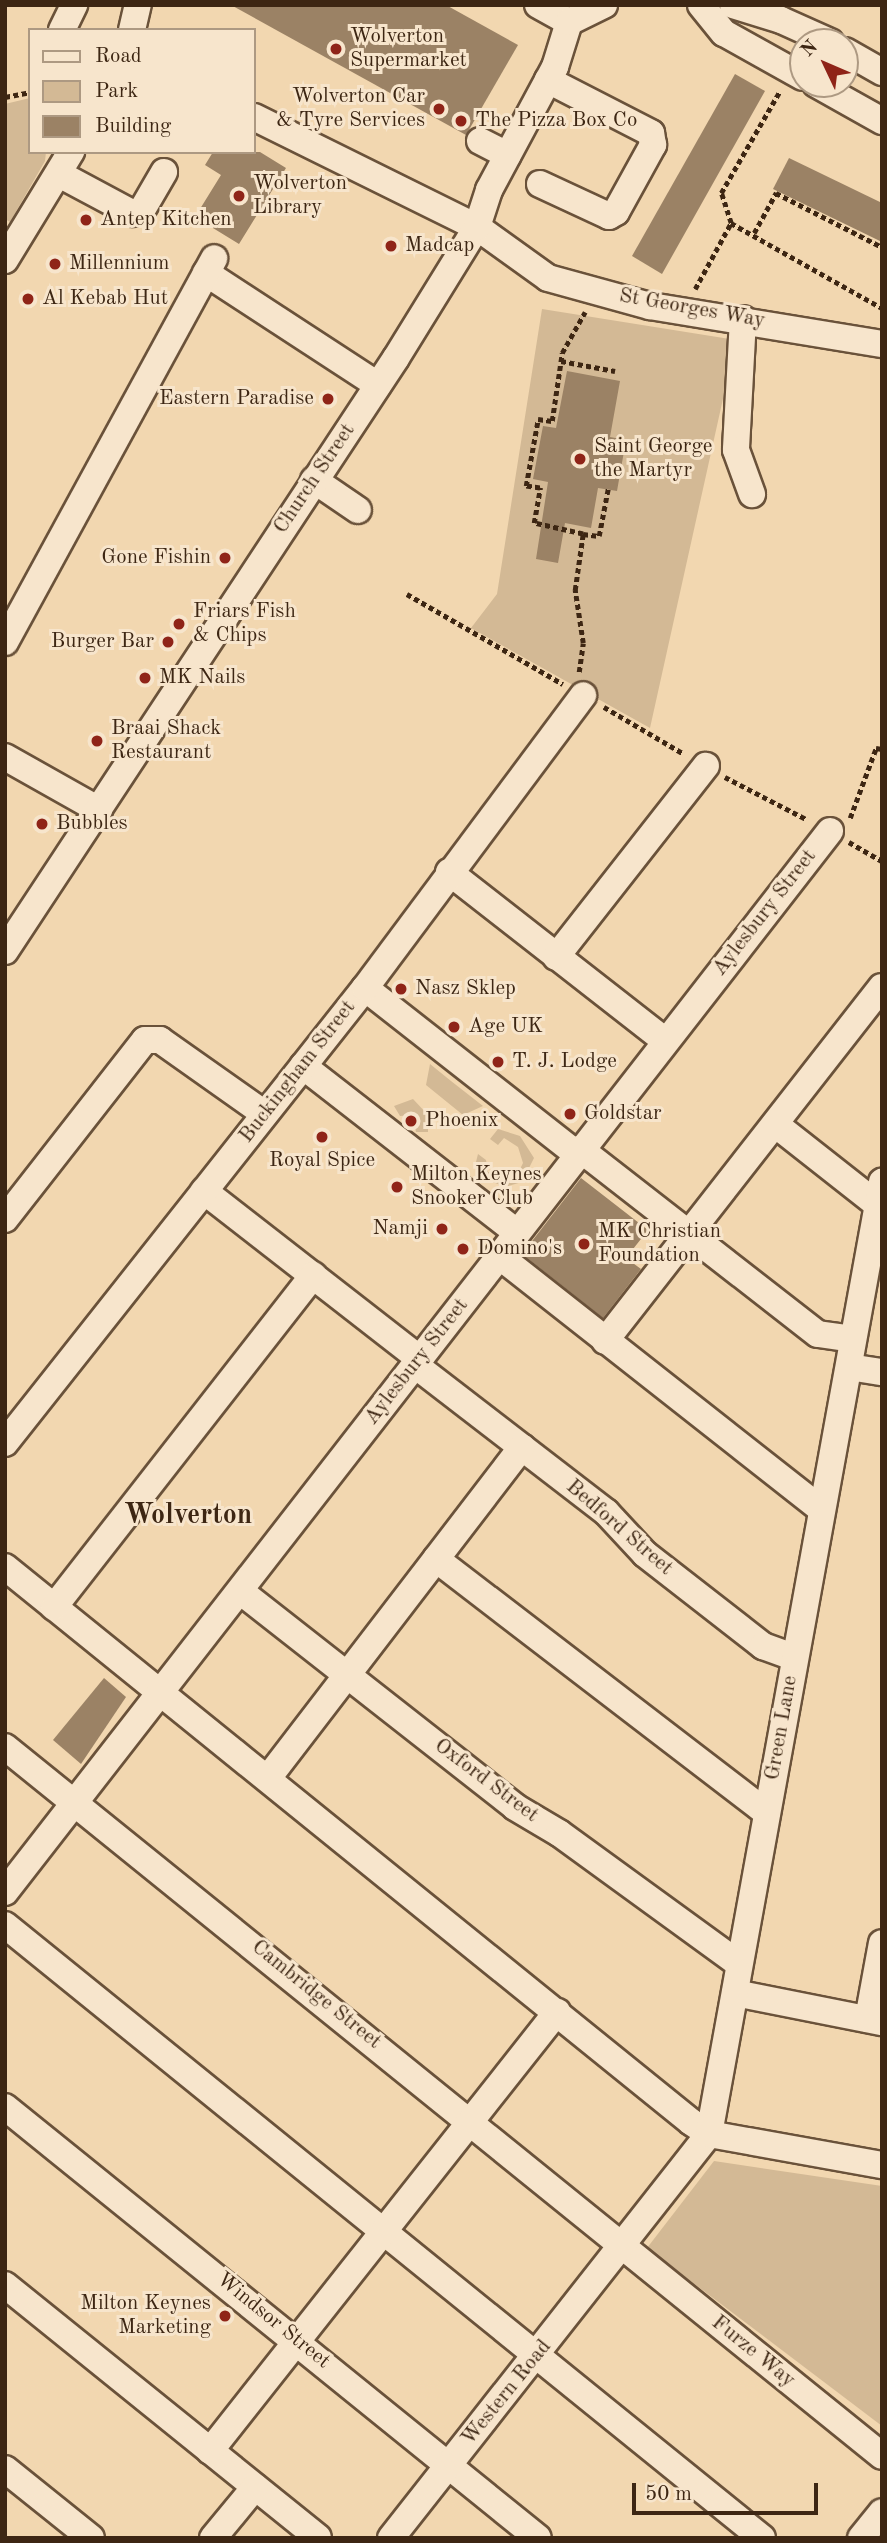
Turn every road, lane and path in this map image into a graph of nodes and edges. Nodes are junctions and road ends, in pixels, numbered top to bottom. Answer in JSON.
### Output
{"nodes":[{"id":1,"x":74,"y":5,"type":"edge"},
{"id":2,"x":138,"y":5,"type":"edge"},
{"id":3,"x":538,"y":5,"type":"edge"},
{"id":4,"x":604,"y":5,"type":"edge"},
{"id":5,"x":701,"y":5,"type":"edge"},
{"id":6,"x":733,"y":5,"type":"edge"},
{"id":7,"x":569,"y":23,"type":"junction"},
{"id":8,"x":63,"y":28,"type":"edge"},
{"id":9,"x":132,"y":28,"type":"edge"},
{"id":10,"x":799,"y":28,"type":"edge"},
{"id":11,"x":859,"y":59,"type":"edge"},
{"id":12,"x":789,"y":70,"type":"edge"},
{"id":13,"x":882,"y":72,"type":"edge"},
{"id":14,"x":548,"y":80,"type":"junction"},
{"id":15,"x":789,"y":87,"type":"edge"},
{"id":16,"x":28,"y":92,"type":"edge"},
{"id":17,"x":5,"y":97,"type":"edge"},
{"id":18,"x":841,"y":98,"type":"edge"},
{"id":19,"x":256,"y":118,"type":"edge"},
{"id":20,"x":882,"y":121,"type":"edge"},
{"id":21,"x":481,"y":141,"type":"dead end"},
{"id":22,"x":508,"y":155,"type":"junction"},
{"id":23,"x":65,"y":163,"type":"edge"},
{"id":24,"x":163,"y":172,"type":"dead end"},
{"id":25,"x":540,"y":184,"type":"dead end"},
{"id":26,"x":732,"y":223,"type":"junction"},
{"id":27,"x":477,"y":227,"type":"junction"},
{"id":28,"x":754,"y":233,"type":"junction"},
{"id":29,"x":882,"y":247,"type":"edge"},
{"id":30,"x":5,"y":260,"type":"edge"},
{"id":31,"x":596,"y":290,"type":"junction"},
{"id":32,"x":882,"y":308,"type":"edge"},
{"id":33,"x":682,"y":312,"type":"junction"},
{"id":34,"x":743,"y":320,"type":"junction"},
{"id":35,"x":882,"y":344,"type":"edge"},
{"id":36,"x":561,"y":361,"type":"junction"},
{"id":37,"x":615,"y":371,"type":"dead end"},
{"id":38,"x":378,"y":386,"type":"junction"},
{"id":39,"x":314,"y":480,"type":"junction"},
{"id":40,"x":608,"y":489,"type":"dead end"},
{"id":41,"x":752,"y":494,"type":"dead end"},
{"id":42,"x":358,"y":510,"type":"dead end"},
{"id":43,"x":583,"y":534,"type":"junction"},
{"id":44,"x":407,"y":594,"type":"dead end"},
{"id":45,"x":5,"y":642,"type":"edge"},
{"id":46,"x":579,"y":693,"type":"junction"},
{"id":47,"x":882,"y":749,"type":"edge"},
{"id":48,"x":5,"y":757,"type":"edge"},
{"id":49,"x":706,"y":766,"type":"junction"},
{"id":50,"x":99,"y":810,"type":"junction"},
{"id":51,"x":836,"y":835,"type":"junction"},
{"id":52,"x":882,"y":861,"type":"edge"},
{"id":53,"x":449,"y":872,"type":"junction"},
{"id":54,"x":5,"y":951,"type":"edge"},
{"id":55,"x":556,"y":957,"type":"junction"},
{"id":56,"x":882,"y":987,"type":"edge"},
{"id":57,"x":365,"y":988,"type":"junction"},
{"id":58,"x":664,"y":1040,"type":"junction"},
{"id":59,"x":303,"y":1066,"type":"junction"},
{"id":60,"x":265,"y":1114,"type":"junction"},
{"id":61,"x":775,"y":1124,"type":"junction"},
{"id":62,"x":579,"y":1151,"type":"junction"},
{"id":63,"x":204,"y":1191,"type":"junction"},
{"id":64,"x":880,"y":1193,"type":"edge"},
{"id":65,"x":5,"y":1219,"type":"edge"},
{"id":66,"x":516,"y":1233,"type":"junction"},
{"id":67,"x":689,"y":1234,"type":"junction"},
{"id":68,"x":498,"y":1255,"type":"junction"},
{"id":69,"x":313,"y":1275,"type":"junction"},
{"id":70,"x":853,"y":1339,"type":"junction"},
{"id":71,"x":605,"y":1341,"type":"junction"},
{"id":72,"x":418,"y":1362,"type":"junction"},
{"id":73,"x":849,"y":1367,"type":"junction"},
{"id":74,"x":882,"y":1372,"type":"edge"},
{"id":75,"x":5,"y":1443,"type":"edge"},
{"id":76,"x":522,"y":1447,"type":"junction"},
{"id":77,"x":822,"y":1510,"type":"junction"},
{"id":78,"x":436,"y":1559,"type":"junction"},
{"id":79,"x":5,"y":1567,"type":"edge"},
{"id":80,"x":240,"y":1591,"type":"junction"},
{"id":81,"x":54,"y":1607,"type":"junction"},
{"id":82,"x":794,"y":1657,"type":"junction"},
{"id":83,"x":348,"y":1674,"type":"junction"},
{"id":84,"x":161,"y":1692,"type":"junction"},
{"id":85,"x":5,"y":1747,"type":"edge"},
{"id":86,"x":268,"y":1778,"type":"junction"},
{"id":87,"x":75,"y":1803,"type":"junction"},
{"id":88,"x":767,"y":1813,"type":"junction"},
{"id":89,"x":5,"y":1892,"type":"edge"},
{"id":90,"x":5,"y":1925,"type":"edge"},
{"id":91,"x":882,"y":1943,"type":"edge"},
{"id":92,"x":738,"y":1963,"type":"junction"},
{"id":93,"x":735,"y":1993,"type":"junction"},
{"id":94,"x":557,"y":2012,"type":"junction"},
{"id":95,"x":875,"y":2021,"type":"edge"},
{"id":96,"x":5,"y":2107,"type":"edge"},
{"id":97,"x":470,"y":2123,"type":"junction"},
{"id":98,"x":709,"y":2134,"type":"junction"},
{"id":99,"x":882,"y":2165,"type":"edge"},
{"id":100,"x":384,"y":2231,"type":"junction"},
{"id":101,"x":623,"y":2247,"type":"junction"},
{"id":102,"x":5,"y":2285,"type":"edge"},
{"id":103,"x":298,"y":2340,"type":"junction"},
{"id":104,"x":538,"y":2355,"type":"junction"},
{"id":105,"x":210,"y":2451,"type":"junction"},
{"id":106,"x":882,"y":2456,"type":"edge"},
{"id":107,"x":449,"y":2465,"type":"junction"},
{"id":108,"x":5,"y":2469,"type":"edge"},
{"id":109,"x":255,"y":2487,"type":"junction"},
{"id":110,"x":91,"y":2538,"type":"edge"},
{"id":111,"x":213,"y":2538,"type":"edge"},
{"id":112,"x":318,"y":2538,"type":"edge"},
{"id":113,"x":391,"y":2538,"type":"edge"},
{"id":114,"x":538,"y":2538,"type":"edge"},
{"id":115,"x":762,"y":2538,"type":"edge"}],
"edges":[{"from":1,"to":8,"type":"street"},
{"from":2,"to":9,"type":"street"},
{"from":3,"to":7,"type":"street"},
{"from":4,"to":7,"type":"street"},
{"from":5,"to":12,"type":"street"},
{"from":6,"to":10,"type":"street"},
{"from":7,"to":14,"type":"street","name":"Church Street"},
{"from":11,"to":13,"type":"street"},
{"from":14,"to":22,"type":"street","name":"Church Street"},
{"from":14,"to":25,"type":"street"},
{"from":15,"to":26,"type":"path"},
{"from":16,"to":17,"type":"path"},
{"from":18,"to":20,"type":"street"},
{"from":19,"to":27,"type":"street","name":"St Georges Way"},
{"from":21,"to":22,"type":"street"},
{"from":22,"to":27,"type":"street","name":"Church Street"},
{"from":23,"to":24,"type":"street"},
{"from":23,"to":30,"type":"street"},
{"from":26,"to":28,"type":"path"},
{"from":26,"to":33,"type":"path"},
{"from":27,"to":31,"type":"street","name":"St Georges Way"},
{"from":27,"to":38,"type":"street","name":"Church Street"},
{"from":28,"to":29,"type":"path"},
{"from":28,"to":32,"type":"path"},
{"from":31,"to":33,"type":"street","name":"St Georges Way"},
{"from":31,"to":36,"type":"path"},
{"from":33,"to":34,"type":"street","name":"St Georges Way"},
{"from":34,"to":35,"type":"street","name":"St Georges Way"},
{"from":34,"to":41,"type":"street"},
{"from":36,"to":37,"type":"path"},
{"from":36,"to":43,"type":"path"},
{"from":38,"to":39,"type":"street","name":"Church Street"},
{"from":38,"to":45,"type":"street"},
{"from":39,"to":42,"type":"street"},
{"from":39,"to":50,"type":"street","name":"Church Street"},
{"from":40,"to":43,"type":"path"},
{"from":43,"to":46,"type":"path"},
{"from":44,"to":46,"type":"path"},
{"from":46,"to":49,"type":"path"},
{"from":46,"to":53,"type":"street","name":"Buckingham Street"},
{"from":47,"to":51,"type":"path"},
{"from":48,"to":50,"type":"street"},
{"from":49,"to":51,"type":"path"},
{"from":49,"to":55,"type":"street"},
{"from":50,"to":54,"type":"street","name":"Church Street"},
{"from":51,"to":52,"type":"path"},
{"from":51,"to":58,"type":"street","name":"Aylesbury Street"},
{"from":53,"to":55,"type":"street"},
{"from":53,"to":57,"type":"street","name":"Buckingham Street"},
{"from":55,"to":58,"type":"street"},
{"from":56,"to":61,"type":"street"},
{"from":57,"to":59,"type":"street","name":"Buckingham Street"},
{"from":57,"to":62,"type":"street"},
{"from":58,"to":62,"type":"street","name":"Aylesbury Street"},
{"from":59,"to":60,"type":"street","name":"Buckingham Street"},
{"from":59,"to":66,"type":"street"},
{"from":60,"to":63,"type":"street","name":"Buckingham Street"},
{"from":60,"to":65,"type":"street"},
{"from":61,"to":64,"type":"street"},
{"from":61,"to":67,"type":"street"},
{"from":62,"to":66,"type":"street","name":"Aylesbury Street"},
{"from":62,"to":67,"type":"street"},
{"from":63,"to":69,"type":"street","name":"Bedford Street"},
{"from":63,"to":75,"type":"street","name":"Buckingham Street"},
{"from":64,"to":70,"type":"street","name":"Green Lane"},
{"from":66,"to":68,"type":"street","name":"Aylesbury Street"},
{"from":67,"to":70,"type":"street"},
{"from":67,"to":71,"type":"street"},
{"from":68,"to":71,"type":"street"},
{"from":68,"to":72,"type":"street","name":"Aylesbury Street"},
{"from":69,"to":72,"type":"street","name":"Bedford Street"},
{"from":69,"to":81,"type":"street"},
{"from":70,"to":73,"type":"street","name":"Green Lane"},
{"from":71,"to":77,"type":"street"},
{"from":72,"to":76,"type":"street","name":"Bedford Street"},
{"from":72,"to":80,"type":"street","name":"Aylesbury Street"},
{"from":73,"to":74,"type":"street"},
{"from":73,"to":77,"type":"street","name":"Green Lane"},
{"from":76,"to":78,"type":"street"},
{"from":76,"to":82,"type":"street","name":"Bedford Street"},
{"from":77,"to":82,"type":"street","name":"Green Lane"},
{"from":78,"to":83,"type":"street"},
{"from":78,"to":88,"type":"street"},
{"from":79,"to":81,"type":"street"},
{"from":80,"to":83,"type":"street","name":"Oxford Street"},
{"from":80,"to":84,"type":"street","name":"Aylesbury Street"},
{"from":81,"to":84,"type":"street"},
{"from":82,"to":88,"type":"street","name":"Green Lane"},
{"from":83,"to":86,"type":"street"},
{"from":83,"to":92,"type":"street","name":"Oxford Street"},
{"from":84,"to":86,"type":"street"},
{"from":84,"to":87,"type":"street","name":"Aylesbury Street"},
{"from":85,"to":87,"type":"street","name":"Cambridge Street"},
{"from":86,"to":94,"type":"street"},
{"from":87,"to":89,"type":"street","name":"Aylesbury Street"},
{"from":87,"to":97,"type":"street","name":"Cambridge Street"},
{"from":88,"to":92,"type":"street","name":"Green Lane"},
{"from":90,"to":100,"type":"street"},
{"from":91,"to":95,"type":"street"},
{"from":92,"to":93,"type":"street","name":"Green Lane"},
{"from":93,"to":95,"type":"street"},
{"from":93,"to":98,"type":"street","name":"Green Lane"},
{"from":94,"to":97,"type":"street"},
{"from":94,"to":98,"type":"street"},
{"from":96,"to":103,"type":"street","name":"Windsor Street"},
{"from":97,"to":100,"type":"street"},
{"from":97,"to":101,"type":"street","name":"Cambridge Street"},
{"from":98,"to":99,"type":"street"},
{"from":98,"to":101,"type":"street","name":"Green Lane"},
{"from":100,"to":103,"type":"street"},
{"from":100,"to":104,"type":"street"},
{"from":101,"to":104,"type":"street","name":"Western Road"},
{"from":101,"to":106,"type":"street","name":"Furze Way"},
{"from":102,"to":105,"type":"street"},
{"from":103,"to":105,"type":"street"},
{"from":103,"to":107,"type":"street","name":"Windsor Street"},
{"from":104,"to":107,"type":"street","name":"Western Road"},
{"from":104,"to":115,"type":"street"},
{"from":105,"to":109,"type":"street"},
{"from":107,"to":113,"type":"street","name":"Western Road"},
{"from":107,"to":114,"type":"street","name":"Windsor Street"},
{"from":108,"to":110,"type":"street"},
{"from":109,"to":111,"type":"street"},
{"from":109,"to":112,"type":"street"}]}
